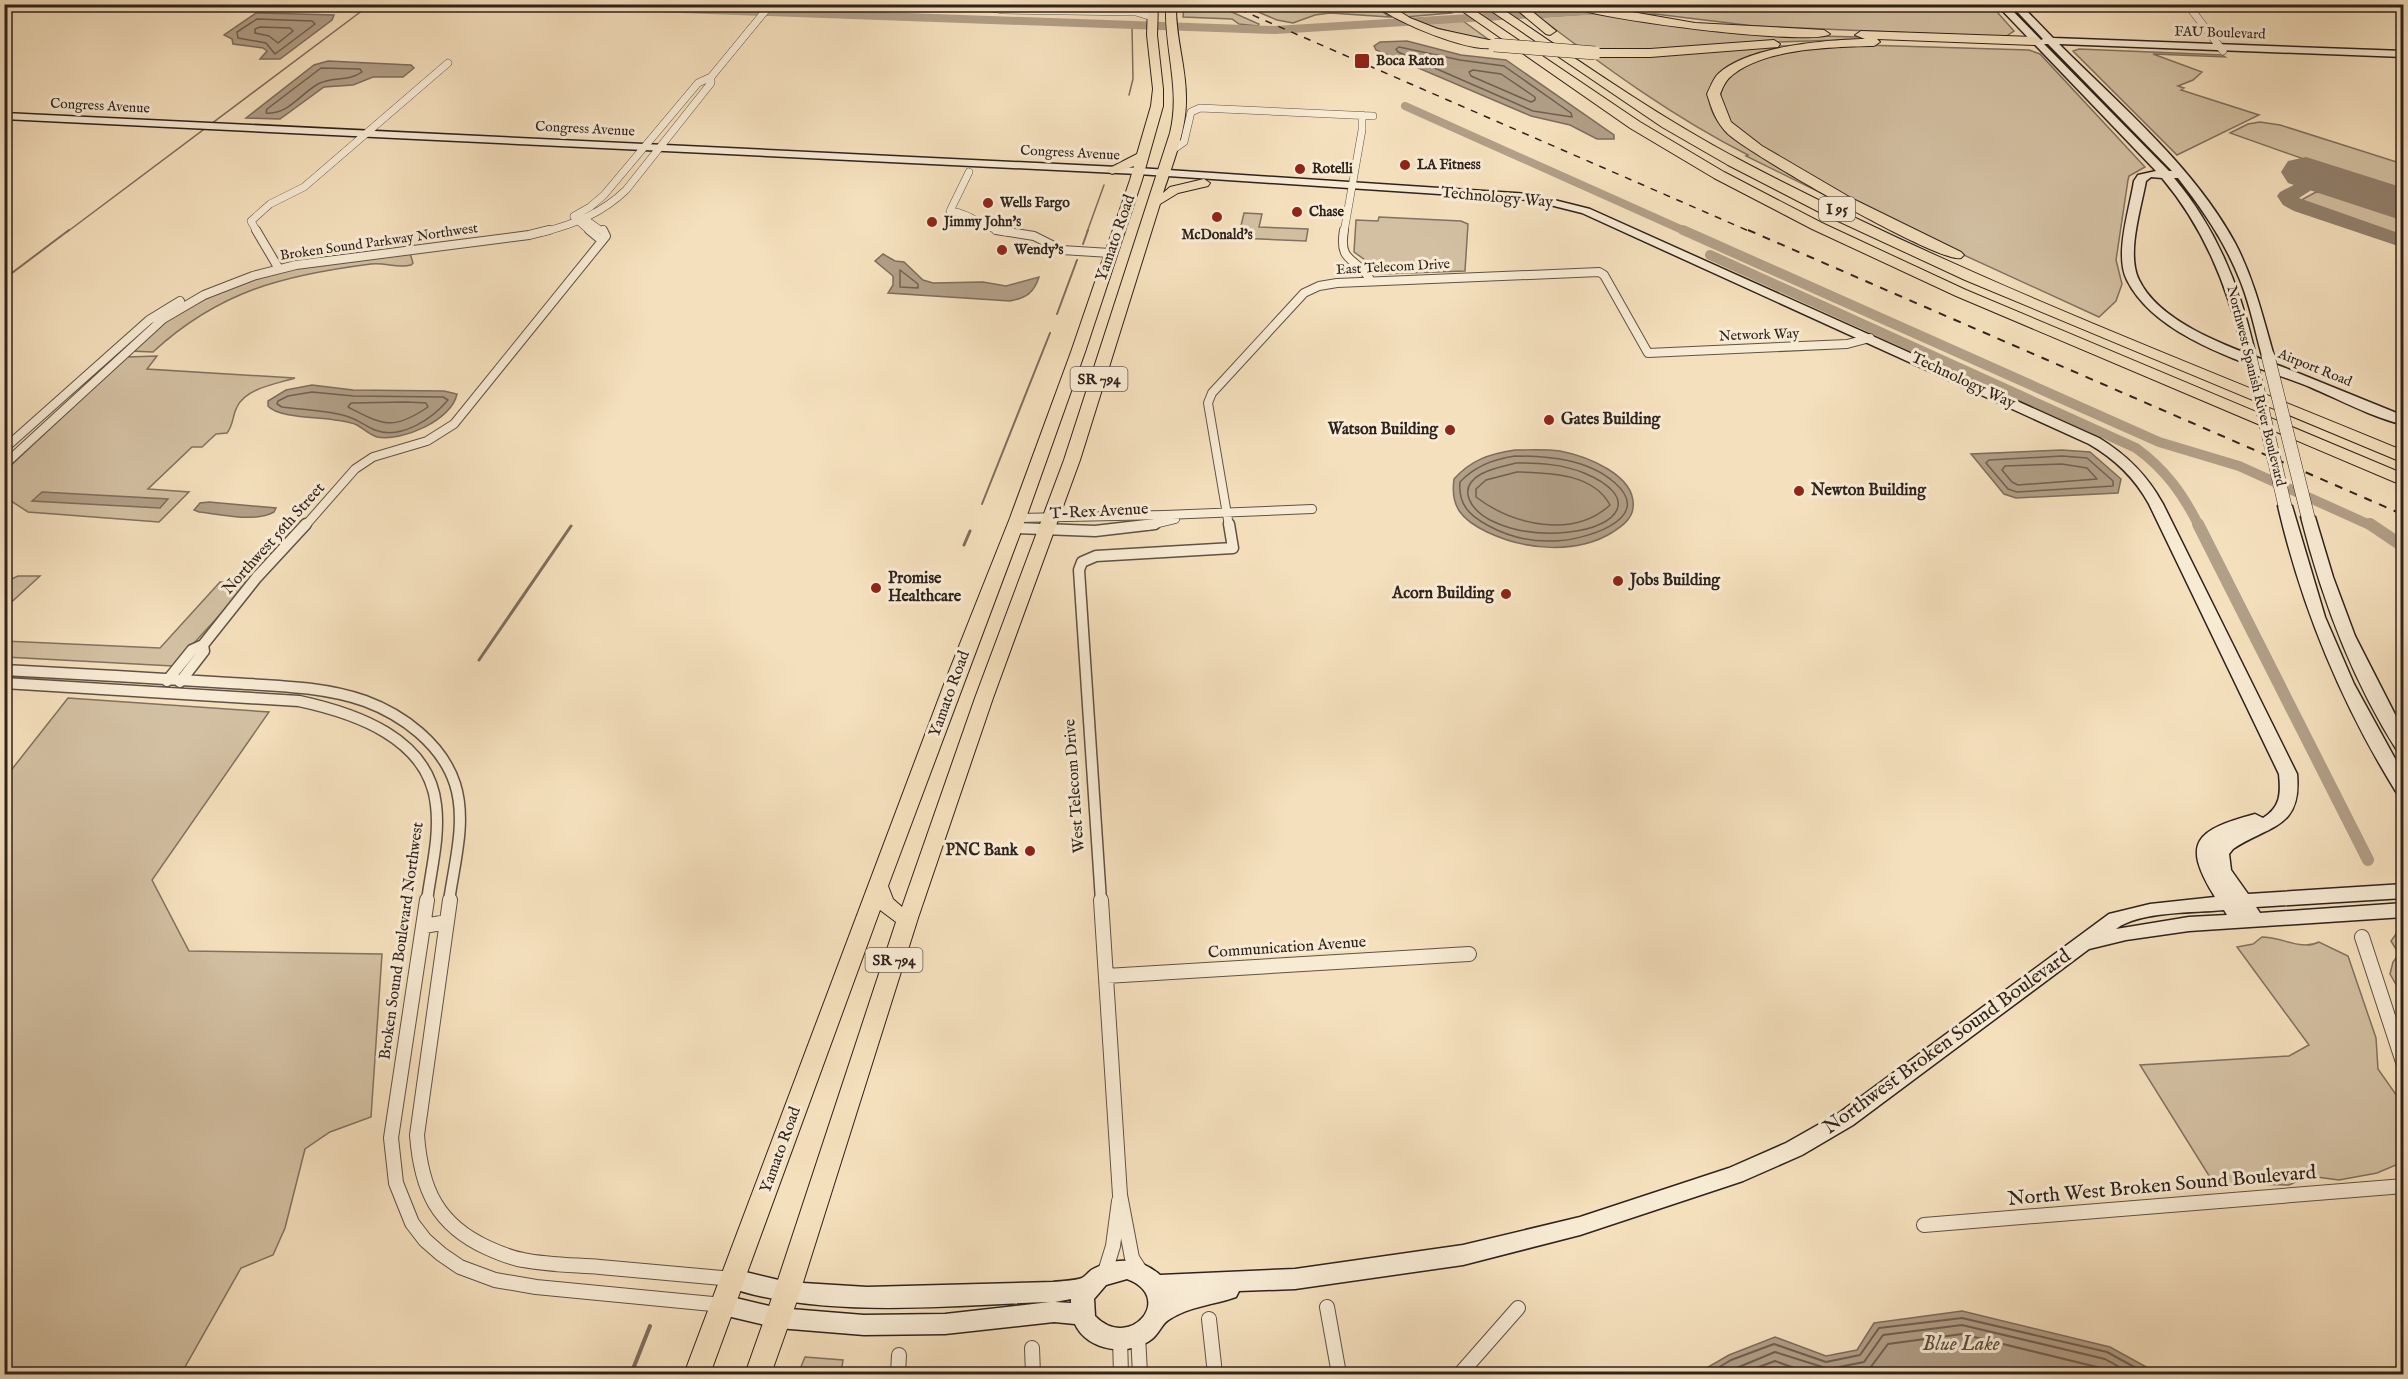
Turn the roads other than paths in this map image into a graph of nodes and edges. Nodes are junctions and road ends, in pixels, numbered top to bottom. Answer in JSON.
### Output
{"nodes":[{"id":1,"x":972,"y":4,"type":"edge"},
{"id":2,"x":1171,"y":4,"type":"edge"},
{"id":3,"x":1379,"y":4,"type":"edge"},
{"id":4,"x":2000,"y":4,"type":"edge"},
{"id":5,"x":2014,"y":4,"type":"edge"},
{"id":6,"x":2187,"y":4,"type":"edge"},
{"id":7,"x":1572,"y":5,"type":"edge"},
{"id":8,"x":1596,"y":5,"type":"edge"},
{"id":9,"x":769,"y":6,"type":"edge"},
{"id":10,"x":982,"y":6,"type":"edge"},
{"id":11,"x":1444,"y":6,"type":"edge"},
{"id":12,"x":1152,"y":13,"type":"edge"},
{"id":13,"x":1493,"y":13,"type":"edge"},
{"id":14,"x":2016,"y":21,"type":"junction"},
{"id":15,"x":1170,"y":28,"type":"junction"},
{"id":16,"x":1939,"y":37,"type":"junction"},
{"id":17,"x":1987,"y":39,"type":"junction"},
{"id":18,"x":1874,"y":42,"type":"junction"},
{"id":19,"x":2045,"y":43,"type":"junction"},
{"id":20,"x":2222,"y":49,"type":"junction"},
{"id":21,"x":2403,"y":56,"type":"edge"},
{"id":22,"x":448,"y":63,"type":"dead end"},
{"id":23,"x":711,"y":77,"type":"junction"},
{"id":24,"x":1181,"y":98,"type":"junction"},
{"id":25,"x":1249,"y":109,"type":"junction"},
{"id":26,"x":1362,"y":115,"type":"junction"},
{"id":27,"x":4,"y":116,"type":"edge"},
{"id":28,"x":4,"y":124,"type":"edge"},
{"id":29,"x":1362,"y":130,"type":"junction"},
{"id":30,"x":362,"y":137,"type":"junction"},
{"id":31,"x":639,"y":151,"type":"junction"},
{"id":32,"x":656,"y":152,"type":"junction"},
{"id":33,"x":1170,"y":152,"type":"junction"},
{"id":34,"x":1143,"y":156,"type":"junction"},
{"id":35,"x":1112,"y":170,"type":"junction"},
{"id":36,"x":969,"y":172,"type":"junction"},
{"id":37,"x":2165,"y":174,"type":"junction"},
{"id":38,"x":2181,"y":175,"type":"junction"},
{"id":39,"x":1137,"y":176,"type":"junction"},
{"id":40,"x":1162,"y":177,"type":"junction"},
{"id":41,"x":1204,"y":183,"type":"junction"},
{"id":42,"x":1351,"y":188,"type":"junction"},
{"id":43,"x":1154,"y":202,"type":"junction"},
{"id":44,"x":575,"y":218,"type":"junction"},
{"id":45,"x":586,"y":218,"type":"junction"},
{"id":46,"x":601,"y":240,"type":"junction"},
{"id":47,"x":1110,"y":253,"type":"junction"},
{"id":48,"x":278,"y":266,"type":"junction"},
{"id":49,"x":1371,"y":281,"type":"junction"},
{"id":50,"x":2084,"y":317,"type":"junction"},
{"id":51,"x":1870,"y":338,"type":"junction"},
{"id":52,"x":1648,"y":353,"type":"joint"},
{"id":53,"x":2403,"y":421,"type":"edge"},
{"id":54,"x":2403,"y":448,"type":"edge"},
{"id":55,"x":4,"y":449,"type":"edge"},
{"id":56,"x":2403,"y":458,"type":"edge"},
{"id":57,"x":4,"y":465,"type":"edge"},
{"id":58,"x":2403,"y":470,"type":"edge"},
{"id":59,"x":2403,"y":481,"type":"edge"},
{"id":60,"x":1312,"y":509,"type":"dead end"},
{"id":61,"x":1227,"y":514,"type":"junction"},
{"id":62,"x":1016,"y":523,"type":"junction"},
{"id":63,"x":1050,"y":524,"type":"junction"},
{"id":64,"x":4,"y":670,"type":"edge"},
{"id":65,"x":175,"y":679,"type":"junction"},
{"id":66,"x":955,"y":679,"type":"junction"},
{"id":67,"x":4,"y":683,"type":"edge"},
{"id":68,"x":164,"y":693,"type":"junction"},
{"id":69,"x":346,"y":696,"type":"junction"},
{"id":70,"x":332,"y":708,"type":"junction"},
{"id":71,"x":2403,"y":748,"type":"edge"},
{"id":72,"x":965,"y":753,"type":"junction"},
{"id":73,"x":2403,"y":791,"type":"edge"},
{"id":74,"x":879,"y":888,"type":"junction"},
{"id":75,"x":2403,"y":891,"type":"edge"},
{"id":76,"x":2235,"y":902,"type":"junction"},
{"id":77,"x":2403,"y":910,"type":"edge"},
{"id":78,"x":908,"y":918,"type":"junction"},
{"id":79,"x":2248,"y":921,"type":"junction"},
{"id":80,"x":447,"y":922,"type":"junction"},
{"id":81,"x":424,"y":926,"type":"junction"},
{"id":82,"x":2362,"y":937,"type":"dead end"},
{"id":83,"x":2078,"y":947,"type":"junction"},
{"id":84,"x":1469,"y":954,"type":"dead end"},
{"id":85,"x":1106,"y":976,"type":"junction"},
{"id":86,"x":2403,"y":1065,"type":"edge"},
{"id":87,"x":2403,"y":1186,"type":"edge"},
{"id":88,"x":1120,"y":1195,"type":"junction"},
{"id":89,"x":1924,"y":1225,"type":"dead end"},
{"id":90,"x":733,"y":1279,"type":"junction"},
{"id":91,"x":1148,"y":1279,"type":"junction"},
{"id":92,"x":1096,"y":1280,"type":"junction"},
{"id":93,"x":1262,"y":1282,"type":"junction"},
{"id":94,"x":787,"y":1292,"type":"junction"},
{"id":95,"x":723,"y":1305,"type":"junction"},
{"id":96,"x":1327,"y":1307,"type":"dead end"},
{"id":97,"x":1518,"y":1308,"type":"dead end"},
{"id":98,"x":1160,"y":1312,"type":"junction"},
{"id":99,"x":1083,"y":1314,"type":"junction"},
{"id":100,"x":778,"y":1318,"type":"junction"},
{"id":101,"x":1209,"y":1320,"type":"dead end"},
{"id":102,"x":1129,"y":1337,"type":"junction"},
{"id":103,"x":1032,"y":1348,"type":"dead end"},
{"id":104,"x":899,"y":1355,"type":"dead end"},
{"id":105,"x":697,"y":1374,"type":"edge"},
{"id":106,"x":758,"y":1374,"type":"edge"},
{"id":107,"x":898,"y":1374,"type":"edge"},
{"id":108,"x":1033,"y":1374,"type":"edge"},
{"id":109,"x":1121,"y":1374,"type":"edge"},
{"id":110,"x":1140,"y":1374,"type":"edge"},
{"id":111,"x":1215,"y":1374,"type":"edge"},
{"id":112,"x":1339,"y":1374,"type":"edge"},
{"id":113,"x":1460,"y":1374,"type":"edge"}],
"edges":[{"from":1,"to":10,"type":"street"},
{"from":2,"to":15,"type":"main road","name":"Yamato Road","number":"SR 794"},
{"from":3,"to":18,"type":"highway","bridge":true},
{"from":4,"to":14,"type":"main road","name":"Northwest Spanish River Boulevard"},
{"from":5,"to":19,"type":"main road","name":"Northwest Spanish River Boulevard"},
{"from":6,"to":20,"type":"street"},
{"from":7,"to":16,"type":"highway"},
{"from":8,"to":16,"type":"highway"},
{"from":9,"to":23,"type":"street"},
{"from":10,"to":12,"type":"street"},
{"from":11,"to":13,"type":"highway"},
{"from":12,"to":15,"type":"main road"},
{"from":12,"to":34,"type":"main road","name":"Yamato Road","number":"SR 794"},
{"from":13,"to":50,"type":"highway","number":"I 95"},
{"from":13,"to":56,"type":"highway"},
{"from":13,"to":58,"type":"highway"},
{"from":13,"to":59,"type":"highway","number":"I 95"},
{"from":14,"to":17,"type":"highway"},
{"from":14,"to":19,"type":"main road","name":"Northwest Spanish River Boulevard"},
{"from":15,"to":24,"type":"main road","name":"Yamato Road","number":"SR 794"},
{"from":16,"to":17,"type":"highway"},
{"from":17,"to":19,"type":"highway"},
{"from":18,"to":19,"type":"highway"},
{"from":18,"to":50,"type":"highway"},
{"from":19,"to":20,"type":"main road","name":"FAU Boulevard"},
{"from":19,"to":37,"type":"main road","name":"Northwest Spanish River Boulevard"},
{"from":19,"to":38,"type":"main road","name":"Northwest Spanish River Boulevard"},
{"from":20,"to":21,"type":"main road","name":"FAU Boulevard"},
{"from":22,"to":30,"type":"street"},
{"from":23,"to":31,"type":"street","name":"Broken Sound Parkway Northwest"},
{"from":23,"to":32,"type":"street","name":"Broken Sound Parkway Northwest"},
{"from":24,"to":25,"type":"street"},
{"from":24,"to":33,"type":"main road","name":"Yamato Road","number":"SR 794"},
{"from":25,"to":26,"type":"street"},
{"from":25,"to":33,"type":"street"},
{"from":26,"to":29,"type":"street"},
{"from":26,"to":29,"type":"street"},
{"from":27,"to":30,"type":"main road","name":"Congress Avenue"},
{"from":28,"to":30,"type":"main road","name":"Congress Avenue"},
{"from":29,"to":42,"type":"street"},
{"from":30,"to":31,"type":"main road","name":"Congress Avenue"},
{"from":30,"to":48,"type":"street"},
{"from":31,"to":32,"type":"main road","name":"Congress Avenue"},
{"from":31,"to":44,"type":"street","name":"Broken Sound Parkway Northwest"},
{"from":32,"to":35,"type":"main road","name":"Congress Avenue"},
{"from":32,"to":36,"type":"main road","name":"Congress Avenue"},
{"from":32,"to":45,"type":"street","name":"Broken Sound Parkway Northwest"},
{"from":33,"to":40,"type":"main road","name":"Yamato Road","number":"SR 794"},
{"from":34,"to":35,"type":"main road"},
{"from":34,"to":39,"type":"main road","name":"Yamato Road","number":"SR 794"},
{"from":35,"to":39,"type":"main road","name":"Congress Avenue"},
{"from":36,"to":39,"type":"main road","name":"Congress Avenue"},
{"from":36,"to":47,"type":"street"},
{"from":37,"to":38,"type":"main road","name":"Airport Road"},
{"from":37,"to":53,"type":"main road","name":"Airport Road"},
{"from":37,"to":73,"type":"main road","name":"Northwest Spanish River Boulevard","bridge":true},
{"from":38,"to":71,"type":"main road","name":"Northwest Spanish River Boulevard","bridge":true},
{"from":39,"to":40,"type":"main road","name":"Congress Avenue"},
{"from":39,"to":47,"type":"main road","name":"Yamato Road","number":"SR 794"},
{"from":40,"to":41,"type":"main road","name":"Technology Way"},
{"from":40,"to":42,"type":"main road","name":"Technology Way"},
{"from":40,"to":43,"type":"main road","name":"Yamato Road","number":"SR 794"},
{"from":41,"to":42,"type":"main road","name":"Technology Way"},
{"from":41,"to":43,"type":"main road"},
{"from":42,"to":49,"type":"street"},
{"from":42,"to":51,"type":"main road","name":"Technology Way"},
{"from":43,"to":63,"type":"main road","name":"Yamato Road","number":"SR 794"},
{"from":44,"to":45,"type":"street","name":"Broken Sound Parkway Northwest"},
{"from":44,"to":46,"type":"street"},
{"from":44,"to":48,"type":"street","name":"Broken Sound Parkway Northwest"},
{"from":45,"to":46,"type":"street"},
{"from":46,"to":65,"type":"street","name":"Northwest 56th Street"},
{"from":47,"to":62,"type":"main road","name":"Yamato Road","number":"SR 794"},
{"from":48,"to":55,"type":"street","name":"Broken Sound Parkway Northwest"},
{"from":48,"to":57,"type":"street","name":"Broken Sound Parkway Northwest"},
{"from":49,"to":52,"type":"street","name":"East Telecom Drive"},
{"from":49,"to":61,"type":"street","name":"East Telecom Drive"},
{"from":50,"to":54,"type":"highway","number":"I 95"},
{"from":51,"to":52,"type":"street","name":"Network Way"},
{"from":51,"to":76,"type":"main road","name":"Technology Way"},
{"from":60,"to":61,"type":"street","name":"T-Rex Avenue"},
{"from":61,"to":63,"type":"street","name":"T-Rex Avenue"},
{"from":61,"to":85,"type":"street","name":"West Telecom Drive"},
{"from":62,"to":63,"type":"street","name":"T-Rex Avenue"},
{"from":62,"to":66,"type":"main road","name":"Yamato Road","number":"SR 794"},
{"from":63,"to":72,"type":"main road","name":"Yamato Road","number":"SR 794"},
{"from":64,"to":65,"type":"street"},
{"from":65,"to":68,"type":"street","name":"Northwest 56th Street"},
{"from":65,"to":69,"type":"street"},
{"from":66,"to":72,"type":"main road"},
{"from":66,"to":74,"type":"main road","name":"Yamato Road","number":"SR 794"},
{"from":67,"to":68,"type":"street","name":"Broken Sound Boulevard Northwest"},
{"from":68,"to":70,"type":"street","name":"Broken Sound Boulevard Northwest"},
{"from":69,"to":70,"type":"street"},
{"from":69,"to":80,"type":"street"},
{"from":70,"to":81,"type":"street","name":"Broken Sound Boulevard Northwest"},
{"from":72,"to":78,"type":"main road","name":"Yamato Road","number":"SR 794"},
{"from":74,"to":78,"type":"main road"},
{"from":74,"to":90,"type":"main road","name":"Yamato Road","number":"SR 794"},
{"from":75,"to":76,"type":"main road","name":"Northwest Broken Sound Boulevard"},
{"from":76,"to":79,"type":"main road","name":"Technology Way"},
{"from":76,"to":83,"type":"main road","name":"Northwest Broken Sound Boulevard"},
{"from":77,"to":79,"type":"main road","name":"Northwest Broken Sound Boulevard"},
{"from":78,"to":94,"type":"main road","name":"Yamato Road","number":"SR 794"},
{"from":79,"to":83,"type":"main road","name":"Northwest Broken Sound Boulevard"},
{"from":80,"to":81,"type":"street"},
{"from":80,"to":90,"type":"street"},
{"from":81,"to":95,"type":"street","name":"Broken Sound Boulevard Northwest"},
{"from":82,"to":86,"type":"street"},
{"from":83,"to":93,"type":"main road","name":"Northwest Broken Sound Boulevard"},
{"from":84,"to":85,"type":"street","name":"Communication Avenue"},
{"from":85,"to":88,"type":"street","name":"West Telecom Drive"},
{"from":87,"to":89,"type":"street","name":"North West Broken Sound Boulevard"},
{"from":88,"to":91,"type":"street","name":"West Telecom Drive"},
{"from":88,"to":92,"type":"street","name":"West Telecom Drive"},
{"from":90,"to":94,"type":"main road"},
{"from":90,"to":95,"type":"main road","name":"Yamato Road","number":"SR 794"},
{"from":91,"to":92,"type":"main road"},
{"from":91,"to":93,"type":"main road","name":"Northwest Broken Sound Boulevard"},
{"from":91,"to":98,"type":"main road"},
{"from":92,"to":94,"type":"main road"},
{"from":92,"to":99,"type":"main road"},
{"from":93,"to":98,"type":"main road","name":"Northwest Broken Sound Boulevard"},
{"from":94,"to":100,"type":"main road","name":"Yamato Road","number":"SR 794"},
{"from":95,"to":100,"type":"main road"},
{"from":95,"to":105,"type":"main road","name":"Yamato Road","number":"SR 794"},
{"from":96,"to":112,"type":"street"},
{"from":97,"to":113,"type":"street"},
{"from":98,"to":102,"type":"main road"},
{"from":99,"to":100,"type":"main road"},
{"from":99,"to":102,"type":"main road"},
{"from":100,"to":106,"type":"main road","name":"Yamato Road","number":"SR 794"},
{"from":101,"to":111,"type":"street"},
{"from":102,"to":109,"type":"street"},
{"from":102,"to":110,"type":"street"},
{"from":103,"to":108,"type":"street"},
{"from":104,"to":107,"type":"street"}]}
